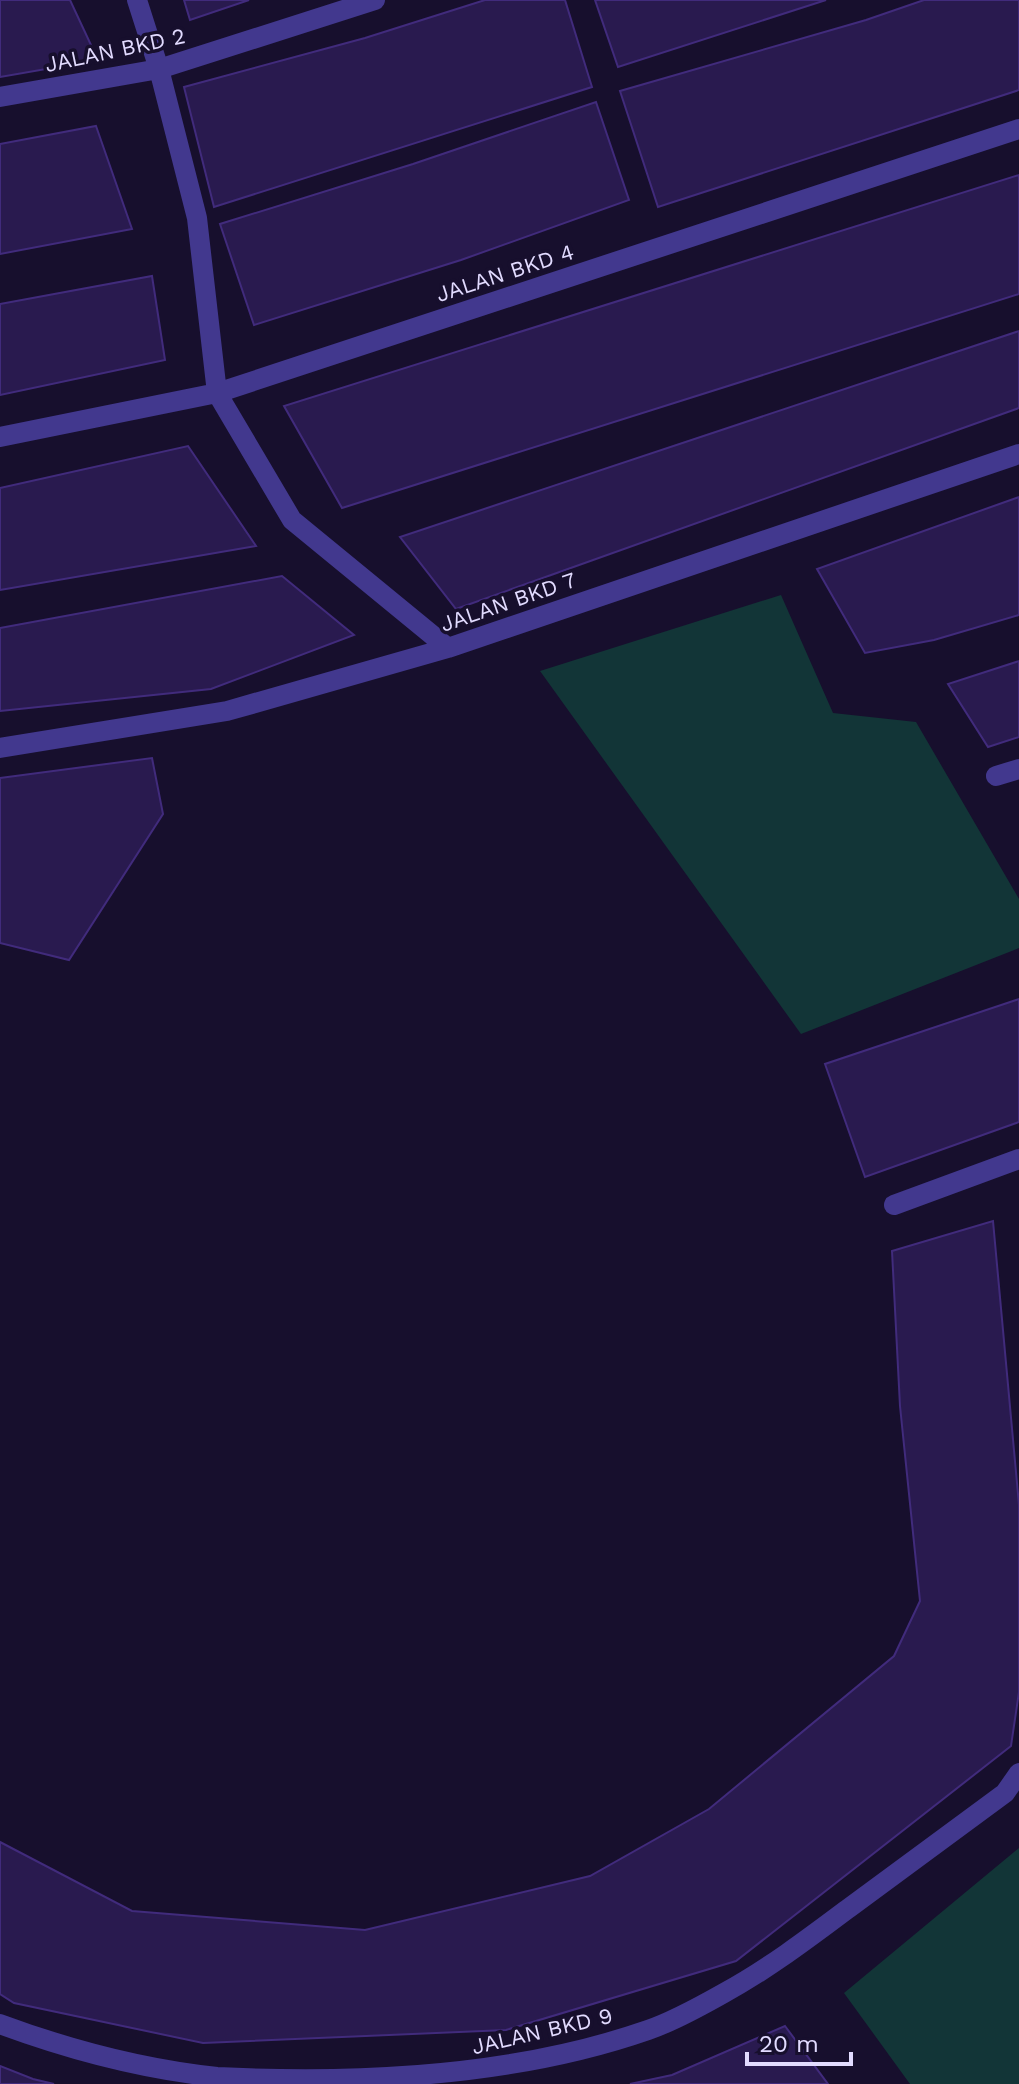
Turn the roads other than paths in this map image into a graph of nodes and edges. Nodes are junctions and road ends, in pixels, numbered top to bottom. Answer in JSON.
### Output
{"nodes":[{"id":1,"x":137,"y":0,"type":"edge"},
{"id":2,"x":375,"y":0,"type":"edge"},
{"id":3,"x":159,"y":69,"type":"junction"},
{"id":4,"x":0,"y":97,"type":"edge"},
{"id":5,"x":1019,"y":129,"type":"edge"},
{"id":6,"x":217,"y":393,"type":"junction"},
{"id":7,"x":0,"y":437,"type":"edge"},
{"id":8,"x":1019,"y":454,"type":"edge"},
{"id":9,"x":448,"y":648,"type":"junction"},
{"id":10,"x":0,"y":748,"type":"edge"},
{"id":11,"x":1019,"y":769,"type":"edge"},
{"id":12,"x":996,"y":776,"type":"dead end"},
{"id":13,"x":1019,"y":1159,"type":"edge"},
{"id":14,"x":894,"y":1205,"type":"dead end"},
{"id":15,"x":1019,"y":1773,"type":"edge"},
{"id":16,"x":0,"y":2024,"type":"edge"}],
"edges":[{"from":1,"to":3,"type":"street"},
{"from":2,"to":3,"type":"street","name":"JALAN BKD 2"},
{"from":3,"to":4,"type":"street","name":"JALAN BKD 2"},
{"from":3,"to":6,"type":"street"},
{"from":5,"to":6,"type":"street","name":"JALAN BKD 4"},
{"from":6,"to":7,"type":"street","name":"JALAN BKD 4"},
{"from":6,"to":9,"type":"street"},
{"from":8,"to":9,"type":"street","name":"JALAN BKD 7"},
{"from":9,"to":10,"type":"street","name":"JALAN BKD 7"},
{"from":11,"to":12,"type":"street"},
{"from":13,"to":14,"type":"street"},
{"from":15,"to":16,"type":"street","name":"JALAN BKD 9"}]}
